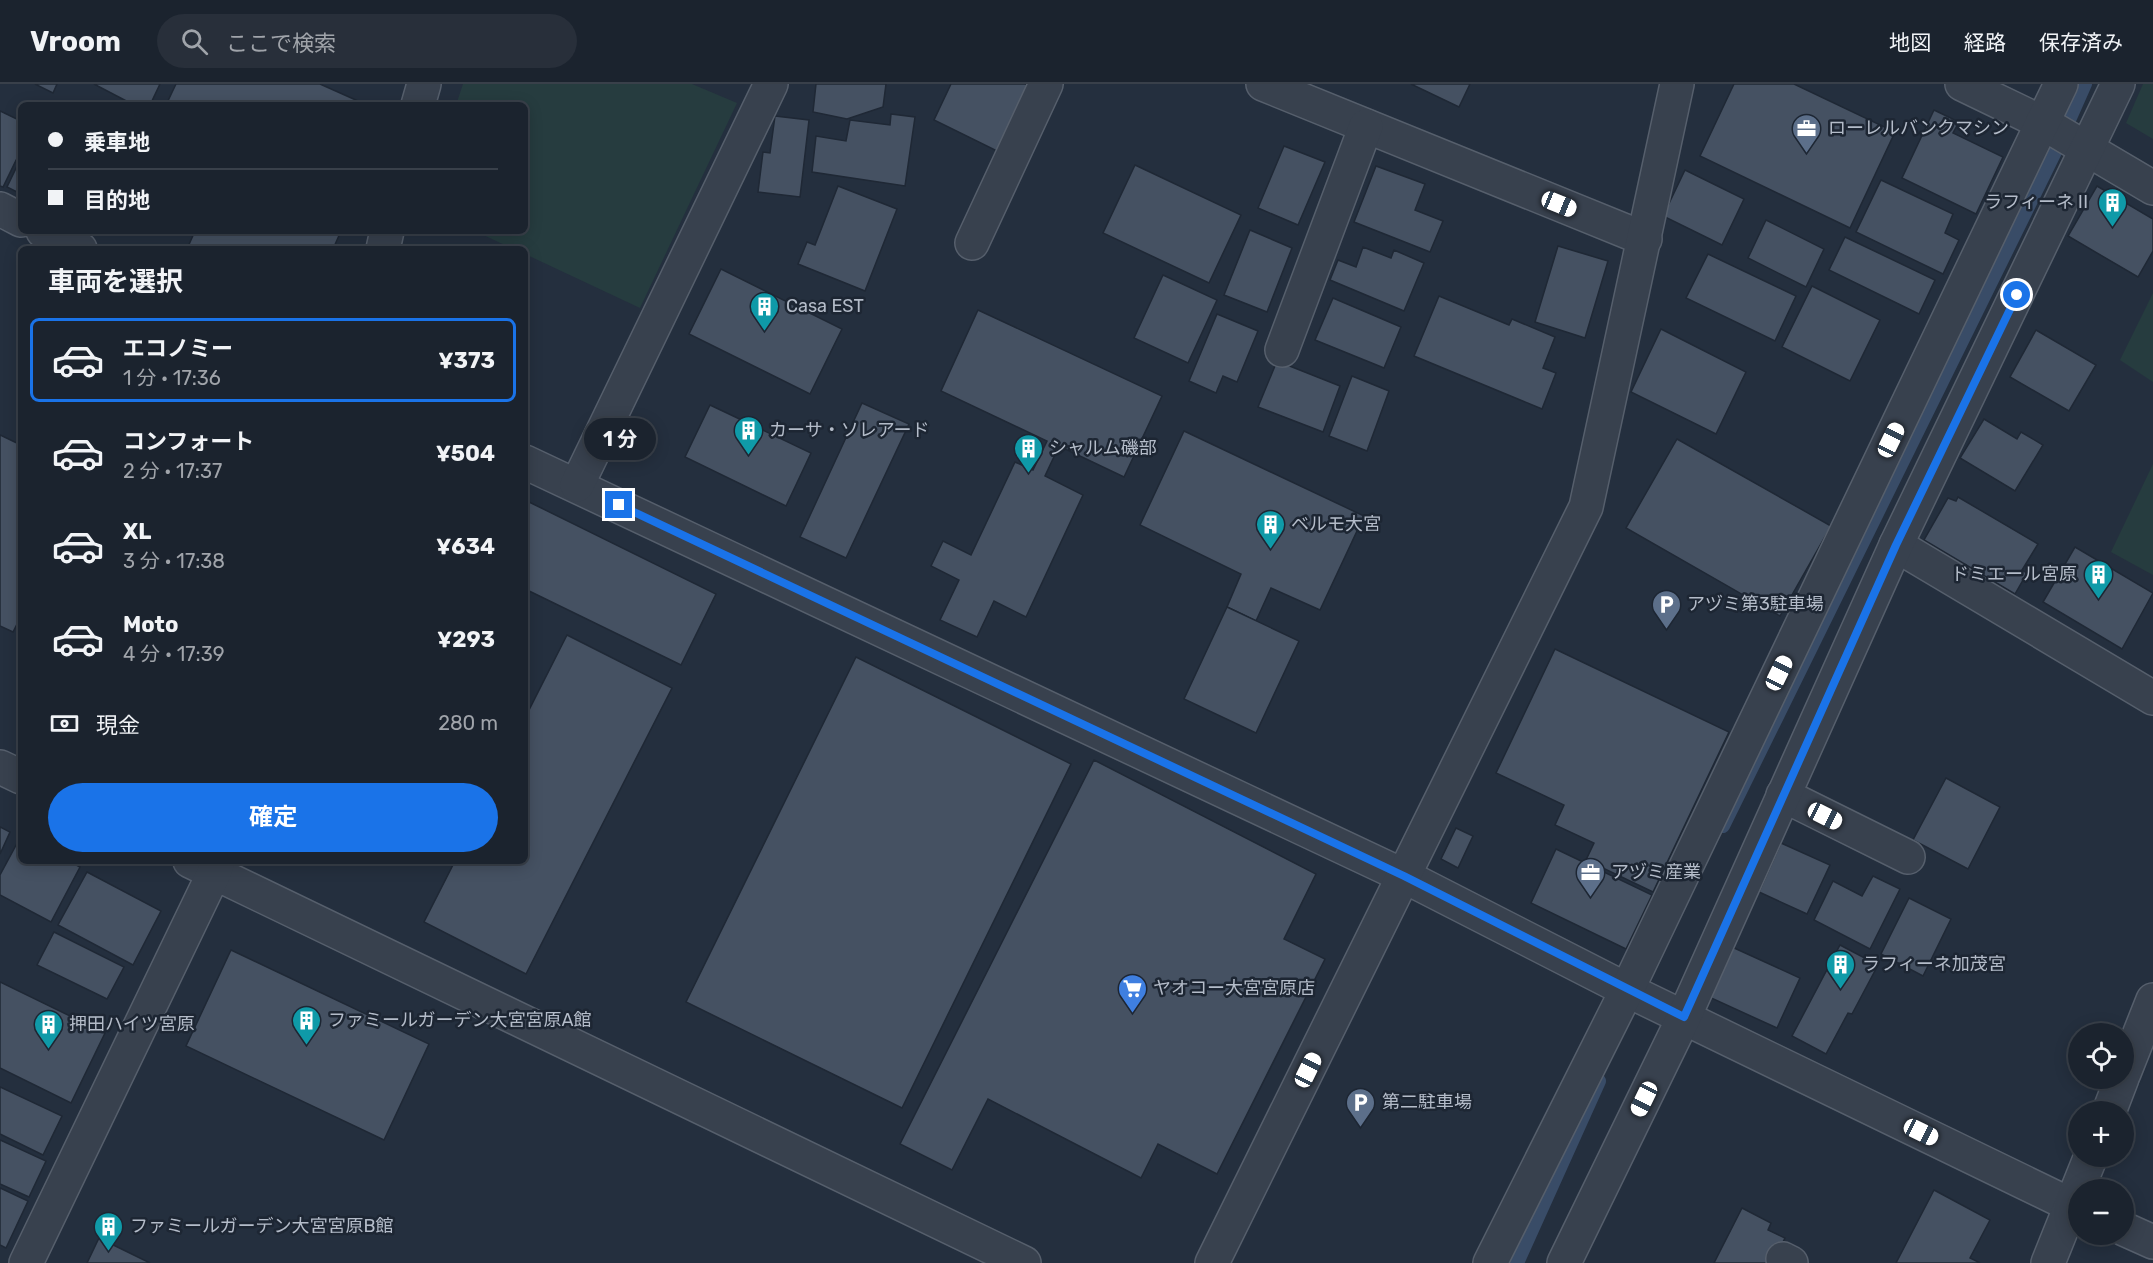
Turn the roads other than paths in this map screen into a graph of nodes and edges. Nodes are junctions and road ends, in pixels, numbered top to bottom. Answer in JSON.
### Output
{"nodes":[{"id":1,"x":424,"y":84,"type":"edge"},
{"id":2,"x":771,"y":84,"type":"edge"},
{"id":3,"x":1046,"y":84,"type":"edge"},
{"id":4,"x":1263,"y":84,"type":"edge"},
{"id":5,"x":1677,"y":84,"type":"edge"},
{"id":6,"x":1962,"y":84,"type":"edge"},
{"id":7,"x":2061,"y":84,"type":"edge"},
{"id":8,"x":2118,"y":84,"type":"edge"},
{"id":9,"x":419,"y":102,"type":"edge"},
{"id":10,"x":2045,"y":124,"type":"junction"},
{"id":11,"x":1366,"y":126,"type":"junction"},
{"id":12,"x":2086,"y":148,"type":"junction"},
{"id":13,"x":2153,"y":188,"type":"edge"},
{"id":14,"x":0,"y":209,"type":"edge"},
{"id":15,"x":18,"y":218,"type":"edge"},
{"id":16,"x":49,"y":234,"type":"edge"},
{"id":17,"x":1645,"y":239,"type":"junction"},
{"id":18,"x":972,"y":243,"type":"dead end"},
{"id":19,"x":74,"y":246,"type":"edge"},
{"id":20,"x":1282,"y":350,"type":"dead end"},
{"id":21,"x":528,"y":463,"type":"edge"},
{"id":22,"x":577,"y":485,"type":"junction"},
{"id":23,"x":1896,"y":545,"type":"junction"},
{"id":24,"x":2153,"y":698,"type":"edge"},
{"id":25,"x":0,"y":767,"type":"edge"},
{"id":26,"x":18,"y":776,"type":"edge"},
{"id":27,"x":1784,"y":795,"type":"junction"},
{"id":28,"x":1908,"y":857,"type":"dead end"},
{"id":29,"x":208,"y":865,"type":"edge"},
{"id":30,"x":1404,"y":876,"type":"junction"},
{"id":31,"x":1629,"y":990,"type":"junction"},
{"id":32,"x":2153,"y":1000,"type":"edge"},
{"id":33,"x":1674,"y":1012,"type":"junction"},
{"id":34,"x":2134,"y":1047,"type":"edge"},
{"id":35,"x":2068,"y":1204,"type":"edge"},
{"id":36,"x":2068,"y":1222,"type":"edge"},
{"id":37,"x":2134,"y":1233,"type":"edge"},
{"id":38,"x":2153,"y":1242,"type":"edge"},
{"id":39,"x":26,"y":1263,"type":"edge"},
{"id":40,"x":1024,"y":1263,"type":"edge"},
{"id":41,"x":1212,"y":1263,"type":"edge"},
{"id":42,"x":1490,"y":1263,"type":"edge"},
{"id":43,"x":1564,"y":1263,"type":"edge"},
{"id":44,"x":2048,"y":1263,"type":"edge"}],
"edges":[{"from":1,"to":9,"type":"street"},
{"from":2,"to":22,"type":"street"},
{"from":3,"to":18,"type":"street"},
{"from":4,"to":11,"type":"street"},
{"from":5,"to":17,"type":"street"},
{"from":6,"to":10,"type":"street"},
{"from":7,"to":10,"type":"street"},
{"from":8,"to":12,"type":"street"},
{"from":10,"to":12,"type":"street"},
{"from":10,"to":31,"type":"street"},
{"from":11,"to":17,"type":"street"},
{"from":11,"to":20,"type":"street"},
{"from":12,"to":13,"type":"street"},
{"from":12,"to":23,"type":"street"},
{"from":14,"to":15,"type":"street"},
{"from":16,"to":19,"type":"street"},
{"from":17,"to":30,"type":"street"},
{"from":21,"to":22,"type":"street"},
{"from":22,"to":30,"type":"street"},
{"from":23,"to":24,"type":"street"},
{"from":23,"to":27,"type":"street"},
{"from":25,"to":26,"type":"street"},
{"from":27,"to":28,"type":"street"},
{"from":27,"to":33,"type":"street"},
{"from":29,"to":39,"type":"street"},
{"from":29,"to":40,"type":"street"},
{"from":30,"to":31,"type":"street"},
{"from":30,"to":41,"type":"street"},
{"from":31,"to":33,"type":"street"},
{"from":31,"to":42,"type":"street"},
{"from":32,"to":34,"type":"street"},
{"from":33,"to":35,"type":"street"},
{"from":33,"to":43,"type":"street"},
{"from":36,"to":44,"type":"street"},
{"from":37,"to":38,"type":"street"}]}
